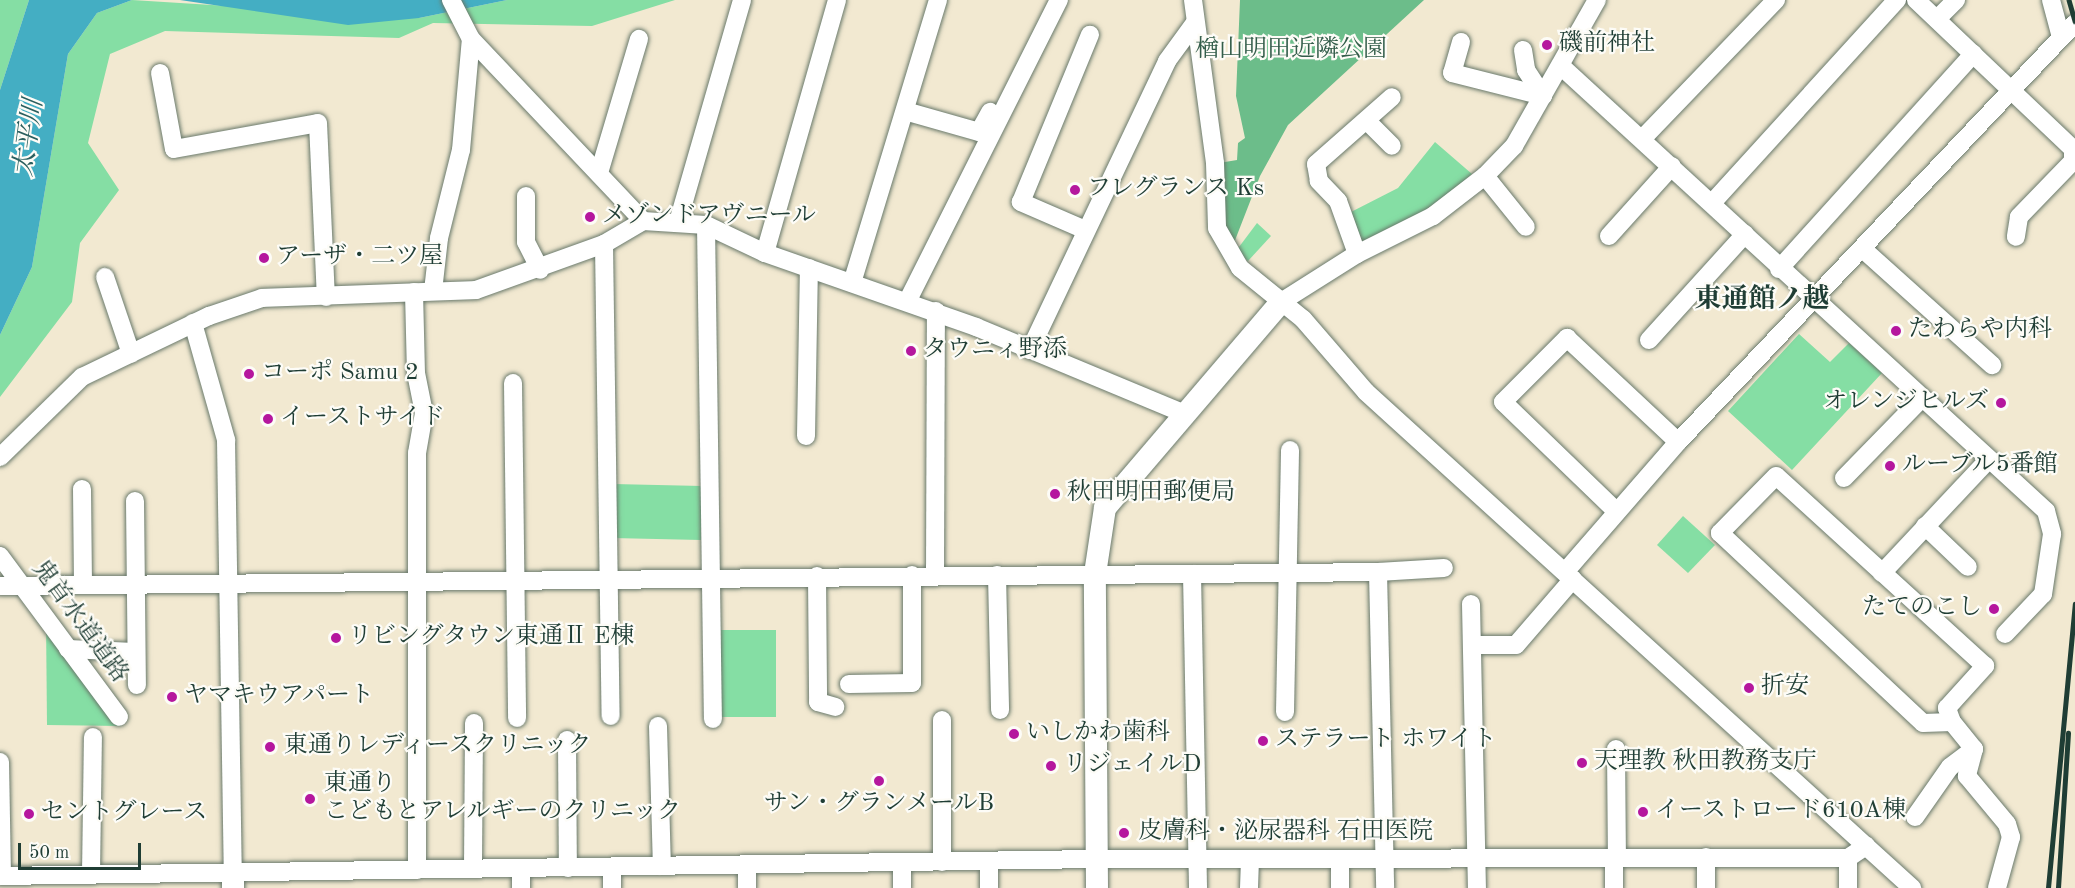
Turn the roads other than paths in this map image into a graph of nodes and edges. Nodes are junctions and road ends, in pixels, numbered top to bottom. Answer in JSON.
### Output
{"nodes":[{"id":1,"x":452,"y":0,"type":"edge"},
{"id":2,"x":742,"y":0,"type":"edge"},
{"id":3,"x":837,"y":0,"type":"edge"},
{"id":4,"x":938,"y":0,"type":"edge"},
{"id":5,"x":1059,"y":0,"type":"edge"},
{"id":6,"x":1193,"y":0,"type":"edge"},
{"id":7,"x":1597,"y":0,"type":"edge"},
{"id":8,"x":1776,"y":0,"type":"edge"},
{"id":9,"x":1897,"y":0,"type":"edge"},
{"id":10,"x":1916,"y":0,"type":"edge"},
{"id":11,"x":1956,"y":0,"type":"edge"},
{"id":12,"x":2051,"y":0,"type":"edge"},
{"id":13,"x":1937,"y":19,"type":"junction"},
{"id":14,"x":1040,"y":22,"type":"dead end"},
{"id":15,"x":2075,"y":23,"type":"edge"},
{"id":16,"x":1194,"y":24,"type":"junction"},
{"id":17,"x":1090,"y":35,"type":"dead end"},
{"id":18,"x":2061,"y":38,"type":"junction"},
{"id":19,"x":471,"y":39,"type":"junction"},
{"id":20,"x":639,"y":39,"type":"dead end"},
{"id":21,"x":1461,"y":42,"type":"dead end"},
{"id":22,"x":1523,"y":50,"type":"dead end"},
{"id":23,"x":1973,"y":54,"type":"junction"},
{"id":24,"x":1562,"y":67,"type":"junction"},
{"id":25,"x":160,"y":73,"type":"dead end"},
{"id":26,"x":2011,"y":89,"type":"junction"},
{"id":27,"x":1392,"y":96,"type":"dead end"},
{"id":28,"x":1543,"y":96,"type":"junction"},
{"id":29,"x":905,"y":111,"type":"junction"},
{"id":30,"x":1367,"y":121,"type":"junction"},
{"id":31,"x":1643,"y":138,"type":"junction"},
{"id":32,"x":1392,"y":146,"type":"dead end"},
{"id":33,"x":1672,"y":166,"type":"junction"},
{"id":34,"x":599,"y":173,"type":"junction"},
{"id":35,"x":1485,"y":176,"type":"junction"},
{"id":36,"x":526,"y":196,"type":"dead end"},
{"id":37,"x":1712,"y":203,"type":"junction"},
{"id":38,"x":643,"y":221,"type":"junction"},
{"id":39,"x":678,"y":222,"type":"junction"},
{"id":40,"x":706,"y":225,"type":"junction"},
{"id":41,"x":1526,"y":227,"type":"dead end"},
{"id":42,"x":1083,"y":229,"type":"junction"},
{"id":43,"x":1745,"y":234,"type":"junction"},
{"id":44,"x":1609,"y":236,"type":"dead end"},
{"id":45,"x":2016,"y":237,"type":"dead end"},
{"id":46,"x":604,"y":244,"type":"junction"},
{"id":47,"x":1865,"y":251,"type":"junction"},
{"id":48,"x":765,"y":253,"type":"junction"},
{"id":49,"x":1357,"y":254,"type":"junction"},
{"id":50,"x":809,"y":268,"type":"junction"},
{"id":51,"x":1779,"y":269,"type":"junction"},
{"id":52,"x":540,"y":270,"type":"junction"},
{"id":53,"x":105,"y":277,"type":"dead end"},
{"id":54,"x":852,"y":283,"type":"junction"},
{"id":55,"x":424,"y":291,"type":"junction"},
{"id":56,"x":326,"y":297,"type":"junction"},
{"id":57,"x":907,"y":302,"type":"junction"},
{"id":58,"x":1281,"y":302,"type":"junction"},
{"id":59,"x":1815,"y":303,"type":"junction"},
{"id":60,"x":936,"y":311,"type":"junction"},
{"id":61,"x":193,"y":323,"type":"junction"},
{"id":62,"x":1648,"y":340,"type":"dead end"},
{"id":63,"x":1030,"y":350,"type":"junction"},
{"id":64,"x":131,"y":354,"type":"junction"},
{"id":65,"x":1992,"y":365,"type":"dead end"},
{"id":66,"x":513,"y":383,"type":"dead end"},
{"id":67,"x":1921,"y":399,"type":"junction"},
{"id":68,"x":1183,"y":413,"type":"junction"},
{"id":69,"x":806,"y":436,"type":"dead end"},
{"id":70,"x":1678,"y":442,"type":"junction"},
{"id":71,"x":1290,"y":450,"type":"dead end"},
{"id":72,"x":0,"y":457,"type":"edge"},
{"id":73,"x":1989,"y":459,"type":"junction"},
{"id":74,"x":1844,"y":478,"type":"dead end"},
{"id":75,"x":82,"y":489,"type":"dead end"},
{"id":76,"x":135,"y":501,"type":"dead end"},
{"id":77,"x":1616,"y":511,"type":"junction"},
{"id":78,"x":1925,"y":526,"type":"junction"},
{"id":79,"x":0,"y":556,"type":"edge"},
{"id":80,"x":1968,"y":567,"type":"dead end"},
{"id":81,"x":1444,"y":568,"type":"dead end"},
{"id":82,"x":1287,"y":572,"type":"junction"},
{"id":83,"x":1378,"y":572,"type":"junction"},
{"id":84,"x":1882,"y":573,"type":"junction"},
{"id":85,"x":935,"y":574,"type":"junction"},
{"id":86,"x":1095,"y":574,"type":"junction"},
{"id":87,"x":1192,"y":574,"type":"junction"},
{"id":88,"x":912,"y":575,"type":"junction"},
{"id":89,"x":998,"y":575,"type":"junction"},
{"id":90,"x":817,"y":576,"type":"junction"},
{"id":91,"x":1569,"y":576,"type":"junction"},
{"id":92,"x":708,"y":577,"type":"junction"},
{"id":93,"x":606,"y":578,"type":"junction"},
{"id":94,"x":514,"y":580,"type":"junction"},
{"id":95,"x":421,"y":583,"type":"junction"},
{"id":96,"x":136,"y":584,"type":"junction"},
{"id":97,"x":231,"y":584,"type":"junction"},
{"id":98,"x":21,"y":585,"type":"junction"},
{"id":99,"x":83,"y":585,"type":"junction"},
{"id":100,"x":0,"y":586,"type":"edge"},
{"id":101,"x":1471,"y":604,"type":"dead end"},
{"id":102,"x":2005,"y":634,"type":"dead end"},
{"id":103,"x":1472,"y":645,"type":"junction"},
{"id":104,"x":68,"y":649,"type":"junction"},
{"id":105,"x":134,"y":652,"type":"junction"},
{"id":106,"x":849,"y":684,"type":"dead end"},
{"id":107,"x":137,"y":685,"type":"dead end"},
{"id":108,"x":835,"y":707,"type":"dead end"},
{"id":109,"x":1000,"y":710,"type":"dead end"},
{"id":110,"x":1285,"y":712,"type":"dead end"},
{"id":111,"x":611,"y":716,"type":"dead end"},
{"id":112,"x":119,"y":717,"type":"dead end"},
{"id":113,"x":517,"y":718,"type":"dead end"},
{"id":114,"x":713,"y":719,"type":"dead end"},
{"id":115,"x":942,"y":720,"type":"dead end"},
{"id":116,"x":1952,"y":722,"type":"junction"},
{"id":117,"x":474,"y":723,"type":"dead end"},
{"id":118,"x":657,"y":726,"type":"dead end"},
{"id":119,"x":93,"y":737,"type":"dead end"},
{"id":120,"x":567,"y":740,"type":"dead end"},
{"id":121,"x":1616,"y":749,"type":"dead end"},
{"id":122,"x":1974,"y":749,"type":"junction"},
{"id":123,"x":0,"y":762,"type":"edge"},
{"id":124,"x":1915,"y":817,"type":"dead end"},
{"id":125,"x":1866,"y":846,"type":"junction"},
{"id":126,"x":1616,"y":857,"type":"junction"},
{"id":127,"x":1706,"y":857,"type":"junction"},
{"id":128,"x":1848,"y":858,"type":"junction"},
{"id":129,"x":1097,"y":859,"type":"junction"},
{"id":130,"x":1198,"y":859,"type":"junction"},
{"id":131,"x":1250,"y":859,"type":"junction"},
{"id":132,"x":1340,"y":859,"type":"junction"},
{"id":133,"x":1385,"y":859,"type":"junction"},
{"id":134,"x":1477,"y":859,"type":"junction"},
{"id":135,"x":989,"y":861,"type":"junction"},
{"id":136,"x":902,"y":862,"type":"junction"},
{"id":137,"x":942,"y":862,"type":"junction"},
{"id":138,"x":747,"y":865,"type":"junction"},
{"id":139,"x":662,"y":866,"type":"junction"},
{"id":140,"x":612,"y":867,"type":"junction"},
{"id":141,"x":568,"y":868,"type":"junction"},
{"id":142,"x":473,"y":869,"type":"junction"},
{"id":143,"x":521,"y":869,"type":"junction"},
{"id":144,"x":91,"y":875,"type":"junction"},
{"id":145,"x":1,"y":876,"type":"edge"},
{"id":146,"x":422,"y":876,"type":"edge"},
{"id":147,"x":233,"y":881,"type":"edge"},
{"id":148,"x":521,"y":888,"type":"edge"},
{"id":149,"x":612,"y":888,"type":"edge"},
{"id":150,"x":747,"y":888,"type":"edge"},
{"id":151,"x":902,"y":888,"type":"edge"},
{"id":152,"x":989,"y":888,"type":"edge"},
{"id":153,"x":1097,"y":888,"type":"edge"},
{"id":154,"x":1198,"y":888,"type":"edge"},
{"id":155,"x":1249,"y":888,"type":"edge"},
{"id":156,"x":1340,"y":888,"type":"edge"},
{"id":157,"x":1385,"y":888,"type":"edge"},
{"id":158,"x":1477,"y":888,"type":"edge"},
{"id":159,"x":1614,"y":888,"type":"edge"},
{"id":160,"x":1706,"y":888,"type":"edge"},
{"id":161,"x":1848,"y":888,"type":"edge"},
{"id":162,"x":1912,"y":888,"type":"edge"},
{"id":163,"x":1998,"y":888,"type":"edge"}],
"edges":[{"from":1,"to":19,"type":"street"},
{"from":2,"to":39,"type":"street"},
{"from":3,"to":48,"type":"street"},
{"from":4,"to":29,"type":"street"},
{"from":5,"to":57,"type":"street"},
{"from":6,"to":16,"type":"street"},
{"from":7,"to":24,"type":"street"},
{"from":8,"to":31,"type":"street"},
{"from":9,"to":37,"type":"street"},
{"from":10,"to":13,"type":"street"},
{"from":11,"to":13,"type":"street"},
{"from":12,"to":18,"type":"street"},
{"from":13,"to":23,"type":"street"},
{"from":14,"to":29,"type":"street"},
{"from":15,"to":18,"type":"street"},
{"from":16,"to":42,"type":"street"},
{"from":16,"to":58,"type":"street"},
{"from":17,"to":42,"type":"street"},
{"from":18,"to":26,"type":"street"},
{"from":19,"to":34,"type":"street"},
{"from":19,"to":55,"type":"street"},
{"from":20,"to":34,"type":"street"},
{"from":21,"to":28,"type":"street"},
{"from":22,"to":28,"type":"street"},
{"from":23,"to":26,"type":"street"},
{"from":23,"to":51,"type":"street"},
{"from":24,"to":28,"type":"street"},
{"from":24,"to":31,"type":"street"},
{"from":25,"to":56,"type":"street"},
{"from":26,"to":45,"type":"street"},
{"from":26,"to":47,"type":"street"},
{"from":27,"to":30,"type":"street"},
{"from":28,"to":35,"type":"street"},
{"from":29,"to":54,"type":"street"},
{"from":30,"to":32,"type":"street"},
{"from":30,"to":49,"type":"street"},
{"from":31,"to":33,"type":"street"},
{"from":33,"to":37,"type":"street"},
{"from":33,"to":44,"type":"street"},
{"from":34,"to":38,"type":"street"},
{"from":35,"to":41,"type":"street"},
{"from":35,"to":49,"type":"street"},
{"from":36,"to":52,"type":"street"},
{"from":37,"to":43,"type":"street"},
{"from":38,"to":39,"type":"street"},
{"from":38,"to":46,"type":"street"},
{"from":39,"to":40,"type":"street"},
{"from":40,"to":48,"type":"street"},
{"from":40,"to":92,"type":"street"},
{"from":42,"to":63,"type":"street"},
{"from":43,"to":51,"type":"street"},
{"from":43,"to":62,"type":"street"},
{"from":46,"to":52,"type":"street"},
{"from":46,"to":93,"type":"street"},
{"from":47,"to":59,"type":"street"},
{"from":47,"to":65,"type":"street"},
{"from":48,"to":50,"type":"street"},
{"from":49,"to":58,"type":"street"},
{"from":50,"to":54,"type":"street"},
{"from":50,"to":69,"type":"street"},
{"from":51,"to":59,"type":"street"},
{"from":52,"to":55,"type":"street"},
{"from":53,"to":64,"type":"street"},
{"from":54,"to":57,"type":"street"},
{"from":55,"to":56,"type":"street"},
{"from":55,"to":95,"type":"street"},
{"from":56,"to":61,"type":"street"},
{"from":57,"to":60,"type":"street"},
{"from":58,"to":68,"type":"street"},
{"from":58,"to":91,"type":"street"},
{"from":59,"to":67,"type":"street"},
{"from":59,"to":70,"type":"street"},
{"from":60,"to":63,"type":"street"},
{"from":60,"to":85,"type":"street"},
{"from":61,"to":64,"type":"street"},
{"from":61,"to":97,"type":"street"},
{"from":63,"to":68,"type":"street"},
{"from":64,"to":72,"type":"street"},
{"from":66,"to":94,"type":"street"},
{"from":67,"to":73,"type":"street"},
{"from":67,"to":74,"type":"street"},
{"from":68,"to":86,"type":"street"},
{"from":70,"to":77,"type":"street"},
{"from":70,"to":77,"type":"street"},
{"from":71,"to":82,"type":"street"},
{"from":73,"to":78,"type":"street"},
{"from":73,"to":102,"type":"street"},
{"from":75,"to":99,"type":"street"},
{"from":76,"to":96,"type":"street"},
{"from":77,"to":91,"type":"street"},
{"from":78,"to":80,"type":"street"},
{"from":78,"to":84,"type":"street"},
{"from":79,"to":98,"type":"street","name":"鬼首水道道路"},
{"from":81,"to":83,"type":"street"},
{"from":82,"to":83,"type":"street"},
{"from":82,"to":87,"type":"street"},
{"from":82,"to":110,"type":"street"},
{"from":83,"to":133,"type":"street"},
{"from":84,"to":116,"type":"street"},
{"from":84,"to":116,"type":"street"},
{"from":85,"to":88,"type":"street"},
{"from":85,"to":89,"type":"street"},
{"from":86,"to":87,"type":"street"},
{"from":86,"to":89,"type":"street"},
{"from":86,"to":129,"type":"street"},
{"from":87,"to":130,"type":"street"},
{"from":88,"to":90,"type":"street"},
{"from":88,"to":106,"type":"street"},
{"from":89,"to":109,"type":"street"},
{"from":90,"to":92,"type":"street"},
{"from":90,"to":108,"type":"street"},
{"from":91,"to":103,"type":"street"},
{"from":91,"to":125,"type":"street"},
{"from":92,"to":93,"type":"street"},
{"from":92,"to":114,"type":"street"},
{"from":93,"to":94,"type":"street"},
{"from":93,"to":111,"type":"street"},
{"from":94,"to":95,"type":"street"},
{"from":94,"to":113,"type":"street"},
{"from":95,"to":97,"type":"street"},
{"from":95,"to":146,"type":"street"},
{"from":96,"to":97,"type":"street"},
{"from":96,"to":99,"type":"street"},
{"from":96,"to":105,"type":"street"},
{"from":97,"to":147,"type":"street"},
{"from":98,"to":99,"type":"street"},
{"from":98,"to":100,"type":"street"},
{"from":98,"to":104,"type":"street","name":"鬼首水道道路"},
{"from":101,"to":103,"type":"street"},
{"from":103,"to":134,"type":"street"},
{"from":104,"to":105,"type":"street"},
{"from":104,"to":112,"type":"street","name":"鬼首水道道路"},
{"from":105,"to":107,"type":"street"},
{"from":115,"to":137,"type":"street"},
{"from":116,"to":122,"type":"street"},
{"from":117,"to":142,"type":"street"},
{"from":118,"to":139,"type":"street"},
{"from":119,"to":144,"type":"street"},
{"from":120,"to":141,"type":"street"},
{"from":121,"to":126,"type":"street"},
{"from":122,"to":124,"type":"street"},
{"from":122,"to":163,"type":"street"},
{"from":123,"to":145,"type":"street"},
{"from":125,"to":128,"type":"street"},
{"from":125,"to":162,"type":"street"},
{"from":126,"to":127,"type":"street"},
{"from":126,"to":134,"type":"street"},
{"from":126,"to":159,"type":"street"},
{"from":127,"to":128,"type":"street"},
{"from":127,"to":160,"type":"street"},
{"from":128,"to":161,"type":"street"},
{"from":129,"to":130,"type":"street"},
{"from":129,"to":135,"type":"street"},
{"from":129,"to":153,"type":"street"},
{"from":130,"to":131,"type":"street"},
{"from":130,"to":154,"type":"street"},
{"from":131,"to":132,"type":"street"},
{"from":131,"to":155,"type":"street"},
{"from":132,"to":133,"type":"street"},
{"from":132,"to":156,"type":"street"},
{"from":133,"to":134,"type":"street"},
{"from":133,"to":157,"type":"street"},
{"from":134,"to":158,"type":"street"},
{"from":135,"to":137,"type":"street"},
{"from":135,"to":152,"type":"street"},
{"from":136,"to":137,"type":"street"},
{"from":136,"to":138,"type":"street"},
{"from":136,"to":151,"type":"street"},
{"from":138,"to":139,"type":"street"},
{"from":138,"to":150,"type":"street"},
{"from":139,"to":140,"type":"street"},
{"from":140,"to":141,"type":"street"},
{"from":140,"to":149,"type":"street"},
{"from":141,"to":143,"type":"street"},
{"from":142,"to":143,"type":"street"},
{"from":142,"to":146,"type":"street"},
{"from":143,"to":148,"type":"street"},
{"from":144,"to":145,"type":"street"},
{"from":144,"to":147,"type":"street"},
{"from":146,"to":147,"type":"street"}]}
